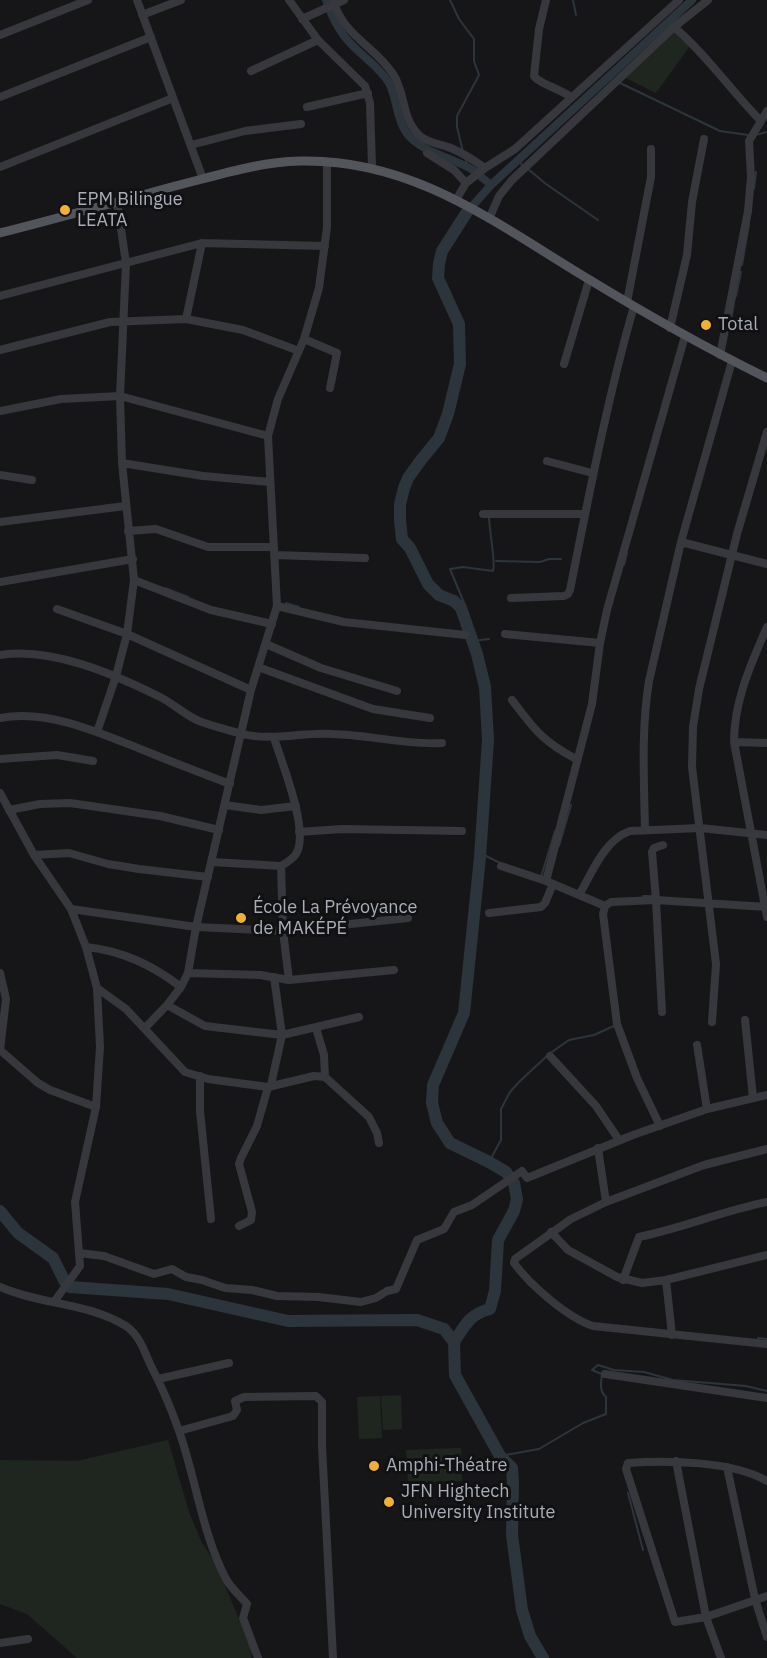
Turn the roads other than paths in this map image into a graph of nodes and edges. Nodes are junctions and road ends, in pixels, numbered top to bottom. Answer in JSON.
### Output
{"nodes":[{"id":1,"x":88,"y":0,"type":"edge"},
{"id":2,"x":137,"y":0,"type":"edge"},
{"id":3,"x":181,"y":0,"type":"edge"},
{"id":4,"x":289,"y":0,"type":"edge"},
{"id":5,"x":344,"y":0,"type":"edge"},
{"id":6,"x":546,"y":0,"type":"edge"},
{"id":7,"x":679,"y":0,"type":"edge"},
{"id":8,"x":708,"y":0,"type":"edge"},
{"id":9,"x":333,"y":2,"type":"edge"},
{"id":10,"x":142,"y":15,"type":"junction"},
{"id":11,"x":302,"y":19,"type":"junction"},
{"id":12,"x":674,"y":27,"type":"junction"},
{"id":13,"x":0,"y":35,"type":"edge"},
{"id":14,"x":151,"y":37,"type":"junction"},
{"id":15,"x":318,"y":40,"type":"junction"},
{"id":16,"x":250,"y":71,"type":"dead end"},
{"id":17,"x":368,"y":93,"type":"junction"},
{"id":18,"x":0,"y":97,"type":"edge"},
{"id":19,"x":571,"y":97,"type":"junction"},
{"id":20,"x":173,"y":99,"type":"junction"},
{"id":21,"x":307,"y":107,"type":"dead end"},
{"id":22,"x":767,"y":111,"type":"edge"},
{"id":23,"x":761,"y":121,"type":"junction"},
{"id":24,"x":301,"y":124,"type":"dead end"},
{"id":25,"x":704,"y":139,"type":"dead end"},
{"id":26,"x":191,"y":145,"type":"junction"},
{"id":27,"x":651,"y":149,"type":"dead end"},
{"id":28,"x":427,"y":153,"type":"dead end"},
{"id":29,"x":327,"y":162,"type":"junction"},
{"id":30,"x":0,"y":167,"type":"edge"},
{"id":31,"x":372,"y":168,"type":"junction"},
{"id":32,"x":485,"y":168,"type":"junction"},
{"id":33,"x":203,"y":179,"type":"junction"},
{"id":34,"x":466,"y":183,"type":"junction"},
{"id":35,"x":459,"y":201,"type":"junction"},
{"id":36,"x":117,"y":202,"type":"junction"},
{"id":37,"x":486,"y":217,"type":"junction"},
{"id":38,"x":0,"y":233,"type":"edge"},
{"id":39,"x":201,"y":243,"type":"junction"},
{"id":40,"x":325,"y":246,"type":"junction"},
{"id":41,"x":126,"y":263,"type":"junction"},
{"id":42,"x":590,"y":280,"type":"junction"},
{"id":43,"x":0,"y":296,"type":"edge"},
{"id":44,"x":630,"y":304,"type":"junction"},
{"id":45,"x":186,"y":319,"type":"junction"},
{"id":46,"x":123,"y":322,"type":"junction"},
{"id":47,"x":670,"y":328,"type":"junction"},
{"id":48,"x":685,"y":336,"type":"junction"},
{"id":49,"x":304,"y":339,"type":"junction"},
{"id":50,"x":0,"y":350,"type":"edge"},
{"id":51,"x":299,"y":351,"type":"junction"},
{"id":52,"x":720,"y":355,"type":"junction"},
{"id":53,"x":732,"y":361,"type":"junction"},
{"id":54,"x":564,"y":364,"type":"dead end"},
{"id":55,"x":767,"y":378,"type":"edge"},
{"id":56,"x":330,"y":388,"type":"dead end"},
{"id":57,"x":120,"y":396,"type":"junction"},
{"id":58,"x":0,"y":411,"type":"edge"},
{"id":59,"x":767,"y":432,"type":"edge"},
{"id":60,"x":268,"y":436,"type":"junction"},
{"id":61,"x":547,"y":461,"type":"dead end"},
{"id":62,"x":122,"y":463,"type":"junction"},
{"id":63,"x":592,"y":473,"type":"junction"},
{"id":64,"x":0,"y":475,"type":"edge"},
{"id":65,"x":32,"y":480,"type":"dead end"},
{"id":66,"x":270,"y":482,"type":"junction"},
{"id":67,"x":125,"y":506,"type":"junction"},
{"id":68,"x":483,"y":514,"type":"dead end"},
{"id":69,"x":585,"y":514,"type":"junction"},
{"id":70,"x":0,"y":522,"type":"edge"},
{"id":71,"x":128,"y":531,"type":"junction"},
{"id":72,"x":681,"y":542,"type":"junction"},
{"id":73,"x":274,"y":551,"type":"junction"},
{"id":74,"x":733,"y":556,"type":"junction"},
{"id":75,"x":364,"y":558,"type":"dead end"},
{"id":76,"x":133,"y":559,"type":"junction"},
{"id":77,"x":767,"y":564,"type":"edge"},
{"id":78,"x":134,"y":580,"type":"junction"},
{"id":79,"x":0,"y":582,"type":"edge"},
{"id":80,"x":511,"y":598,"type":"dead end"},
{"id":81,"x":277,"y":606,"type":"junction"},
{"id":82,"x":57,"y":609,"type":"dead end"},
{"id":83,"x":272,"y":624,"type":"junction"},
{"id":84,"x":767,"y":627,"type":"edge"},
{"id":85,"x":127,"y":634,"type":"junction"},
{"id":86,"x":505,"y":634,"type":"dead end"},
{"id":87,"x":465,"y":635,"type":"dead end"},
{"id":88,"x":600,"y":643,"type":"junction"},
{"id":89,"x":266,"y":644,"type":"junction"},
{"id":90,"x":0,"y":655,"type":"edge"},
{"id":91,"x":258,"y":667,"type":"junction"},
{"id":92,"x":116,"y":676,"type":"junction"},
{"id":93,"x":251,"y":690,"type":"junction"},
{"id":94,"x":397,"y":691,"type":"dead end"},
{"id":95,"x":512,"y":700,"type":"dead end"},
{"id":96,"x":0,"y":718,"type":"edge"},
{"id":97,"x":430,"y":718,"type":"dead end"},
{"id":98,"x":97,"y":732,"type":"junction"},
{"id":99,"x":242,"y":734,"type":"junction"},
{"id":100,"x":274,"y":738,"type":"junction"},
{"id":101,"x":735,"y":742,"type":"junction"},
{"id":102,"x":442,"y":743,"type":"dead end"},
{"id":103,"x":767,"y":743,"type":"edge"},
{"id":104,"x":0,"y":759,"type":"edge"},
{"id":105,"x":576,"y":759,"type":"junction"},
{"id":106,"x":93,"y":761,"type":"dead end"},
{"id":107,"x":230,"y":784,"type":"junction"},
{"id":108,"x":1,"y":796,"type":"edge"},
{"id":109,"x":225,"y":805,"type":"junction"},
{"id":110,"x":296,"y":806,"type":"junction"},
{"id":111,"x":9,"y":810,"type":"junction"},
{"id":112,"x":700,"y":828,"type":"junction"},
{"id":113,"x":219,"y":830,"type":"junction"},
{"id":114,"x":645,"y":830,"type":"junction"},
{"id":115,"x":462,"y":831,"type":"dead end"},
{"id":116,"x":299,"y":832,"type":"junction"},
{"id":117,"x":750,"y":834,"type":"junction"},
{"id":118,"x":767,"y":835,"type":"edge"},
{"id":119,"x":663,"y":845,"type":"dead end"},
{"id":120,"x":34,"y":855,"type":"junction"},
{"id":121,"x":212,"y":862,"type":"junction"},
{"id":122,"x":281,"y":866,"type":"junction"},
{"id":123,"x":501,"y":866,"type":"dead end"},
{"id":124,"x":208,"y":877,"type":"junction"},
{"id":125,"x":549,"y":882,"type":"junction"},
{"id":126,"x":579,"y":895,"type":"junction"},
{"id":127,"x":656,"y":900,"type":"junction"},
{"id":128,"x":708,"y":902,"type":"junction"},
{"id":129,"x":604,"y":906,"type":"junction"},
{"id":130,"x":766,"y":907,"type":"edge"},
{"id":131,"x":71,"y":909,"type":"junction"},
{"id":132,"x":489,"y":913,"type":"dead end"},
{"id":133,"x":767,"y":917,"type":"edge"},
{"id":134,"x":408,"y":918,"type":"dead end"},
{"id":135,"x":196,"y":927,"type":"junction"},
{"id":136,"x":284,"y":931,"type":"junction"},
{"id":137,"x":86,"y":947,"type":"junction"},
{"id":138,"x":394,"y":970,"type":"dead end"},
{"id":139,"x":0,"y":973,"type":"edge"},
{"id":140,"x":188,"y":973,"type":"junction"},
{"id":141,"x":274,"y":977,"type":"junction"},
{"id":142,"x":289,"y":980,"type":"junction"},
{"id":143,"x":181,"y":987,"type":"junction"},
{"id":144,"x":97,"y":988,"type":"junction"},
{"id":145,"x":167,"y":1005,"type":"junction"},
{"id":146,"x":662,"y":1012,"type":"dead end"},
{"id":147,"x":359,"y":1017,"type":"dead end"},
{"id":148,"x":745,"y":1020,"type":"dead end"},
{"id":149,"x":712,"y":1022,"type":"dead end"},
{"id":150,"x":145,"y":1028,"type":"junction"},
{"id":151,"x":316,"y":1028,"type":"junction"},
{"id":152,"x":282,"y":1035,"type":"junction"},
{"id":153,"x":697,"y":1044,"type":"dead end"},
{"id":154,"x":0,"y":1050,"type":"edge"},
{"id":155,"x":550,"y":1056,"type":"dead end"},
{"id":156,"x":200,"y":1076,"type":"junction"},
{"id":157,"x":325,"y":1077,"type":"junction"},
{"id":158,"x":270,"y":1086,"type":"junction"},
{"id":159,"x":767,"y":1095,"type":"edge"},
{"id":160,"x":753,"y":1098,"type":"junction"},
{"id":161,"x":96,"y":1107,"type":"junction"},
{"id":162,"x":707,"y":1109,"type":"junction"},
{"id":163,"x":660,"y":1125,"type":"junction"},
{"id":164,"x":619,"y":1140,"type":"junction"},
{"id":165,"x":379,"y":1143,"type":"dead end"},
{"id":166,"x":598,"y":1148,"type":"junction"},
{"id":167,"x":767,"y":1149,"type":"edge"},
{"id":168,"x":767,"y":1202,"type":"edge"},
{"id":169,"x":606,"y":1203,"type":"junction"},
{"id":170,"x":211,"y":1219,"type":"dead end"},
{"id":171,"x":239,"y":1226,"type":"dead end"},
{"id":172,"x":551,"y":1232,"type":"junction"},
{"id":173,"x":78,"y":1252,"type":"junction"},
{"id":174,"x":767,"y":1255,"type":"edge"},
{"id":175,"x":623,"y":1280,"type":"junction"},
{"id":176,"x":666,"y":1280,"type":"junction"},
{"id":177,"x":0,"y":1287,"type":"edge"},
{"id":178,"x":54,"y":1302,"type":"junction"},
{"id":179,"x":672,"y":1335,"type":"junction"},
{"id":180,"x":767,"y":1344,"type":"edge"},
{"id":181,"x":229,"y":1363,"type":"dead end"},
{"id":182,"x":605,"y":1374,"type":"dead end"},
{"id":183,"x":158,"y":1379,"type":"junction"},
{"id":184,"x":767,"y":1398,"type":"edge"},
{"id":185,"x":179,"y":1431,"type":"junction"},
{"id":186,"x":676,"y":1461,"type":"junction"},
{"id":187,"x":727,"y":1467,"type":"junction"},
{"id":188,"x":767,"y":1481,"type":"edge"},
{"id":189,"x":767,"y":1596,"type":"edge"},
{"id":190,"x":755,"y":1599,"type":"junction"},
{"id":191,"x":706,"y":1617,"type":"junction"},
{"id":192,"x":767,"y":1637,"type":"edge"},
{"id":193,"x":28,"y":1639,"type":"dead end"},
{"id":194,"x":0,"y":1642,"type":"edge"},
{"id":195,"x":258,"y":1658,"type":"edge"},
{"id":196,"x":333,"y":1658,"type":"edge"},
{"id":197,"x":721,"y":1658,"type":"edge"}],
"edges":[{"from":1,"to":13,"type":"street"},
{"from":2,"to":10,"type":"street"},
{"from":3,"to":10,"type":"street"},
{"from":4,"to":11,"type":"street"},
{"from":5,"to":9,"type":"street"},
{"from":6,"to":19,"type":"street"},
{"from":7,"to":19,"type":"street"},
{"from":8,"to":12,"type":"street"},
{"from":9,"to":11,"type":"street"},
{"from":9,"to":32,"type":"street"},
{"from":10,"to":14,"type":"street"},
{"from":11,"to":15,"type":"street"},
{"from":12,"to":23,"type":"street"},
{"from":12,"to":37,"type":"street"},
{"from":14,"to":18,"type":"street"},
{"from":14,"to":20,"type":"street"},
{"from":15,"to":16,"type":"street"},
{"from":15,"to":17,"type":"street"},
{"from":17,"to":21,"type":"street"},
{"from":17,"to":31,"type":"street"},
{"from":19,"to":32,"type":"street"},
{"from":20,"to":26,"type":"street"},
{"from":20,"to":30,"type":"street"},
{"from":22,"to":23,"type":"street"},
{"from":23,"to":52,"type":"street"},
{"from":24,"to":26,"type":"street"},
{"from":25,"to":47,"type":"street"},
{"from":26,"to":33,"type":"street"},
{"from":27,"to":44,"type":"street"},
{"from":28,"to":34,"type":"street"},
{"from":29,"to":31,"type":"main road"},
{"from":29,"to":33,"type":"main road"},
{"from":29,"to":40,"type":"street"},
{"from":31,"to":35,"type":"main road"},
{"from":32,"to":34,"type":"street"},
{"from":33,"to":36,"type":"main road"},
{"from":34,"to":35,"type":"street"},
{"from":35,"to":37,"type":"main road"},
{"from":36,"to":38,"type":"main road"},
{"from":36,"to":41,"type":"street"},
{"from":37,"to":42,"type":"main road"},
{"from":39,"to":40,"type":"street"},
{"from":39,"to":41,"type":"street"},
{"from":39,"to":45,"type":"street"},
{"from":40,"to":49,"type":"street"},
{"from":41,"to":43,"type":"street"},
{"from":41,"to":46,"type":"street"},
{"from":42,"to":44,"type":"main road"},
{"from":42,"to":54,"type":"street"},
{"from":44,"to":47,"type":"main road"},
{"from":44,"to":63,"type":"street"},
{"from":45,"to":46,"type":"street"},
{"from":45,"to":51,"type":"street"},
{"from":46,"to":50,"type":"street"},
{"from":46,"to":57,"type":"street"},
{"from":47,"to":48,"type":"main road"},
{"from":48,"to":52,"type":"main road"},
{"from":48,"to":88,"type":"street"},
{"from":49,"to":51,"type":"street"},
{"from":49,"to":56,"type":"street"},
{"from":51,"to":60,"type":"street"},
{"from":52,"to":53,"type":"main road"},
{"from":53,"to":55,"type":"main road"},
{"from":53,"to":72,"type":"street"},
{"from":57,"to":58,"type":"street"},
{"from":57,"to":60,"type":"street"},
{"from":57,"to":62,"type":"street"},
{"from":59,"to":74,"type":"street"},
{"from":60,"to":66,"type":"street"},
{"from":61,"to":63,"type":"street"},
{"from":62,"to":66,"type":"street"},
{"from":62,"to":67,"type":"street"},
{"from":63,"to":69,"type":"street"},
{"from":64,"to":65,"type":"street"},
{"from":66,"to":73,"type":"street"},
{"from":67,"to":70,"type":"street"},
{"from":67,"to":71,"type":"street"},
{"from":68,"to":69,"type":"street"},
{"from":69,"to":80,"type":"street"},
{"from":71,"to":73,"type":"street"},
{"from":71,"to":76,"type":"street"},
{"from":72,"to":74,"type":"street"},
{"from":72,"to":114,"type":"street"},
{"from":73,"to":75,"type":"street"},
{"from":73,"to":81,"type":"street"},
{"from":74,"to":77,"type":"street"},
{"from":74,"to":112,"type":"street"},
{"from":76,"to":78,"type":"street"},
{"from":76,"to":79,"type":"street"},
{"from":78,"to":83,"type":"street"},
{"from":78,"to":85,"type":"street"},
{"from":81,"to":83,"type":"street"},
{"from":81,"to":87,"type":"street"},
{"from":82,"to":85,"type":"street"},
{"from":83,"to":89,"type":"street"},
{"from":84,"to":101,"type":"street"},
{"from":85,"to":92,"type":"street"},
{"from":85,"to":93,"type":"street"},
{"from":86,"to":88,"type":"street"},
{"from":88,"to":105,"type":"street"},
{"from":89,"to":91,"type":"street"},
{"from":89,"to":94,"type":"street"},
{"from":90,"to":92,"type":"street"},
{"from":91,"to":93,"type":"street"},
{"from":91,"to":97,"type":"street"},
{"from":92,"to":98,"type":"street"},
{"from":92,"to":99,"type":"street"},
{"from":93,"to":99,"type":"street"},
{"from":95,"to":105,"type":"street"},
{"from":96,"to":98,"type":"street"},
{"from":98,"to":107,"type":"street"},
{"from":99,"to":100,"type":"street"},
{"from":99,"to":107,"type":"street"},
{"from":100,"to":102,"type":"street"},
{"from":100,"to":110,"type":"street"},
{"from":101,"to":103,"type":"street"},
{"from":101,"to":117,"type":"street"},
{"from":104,"to":106,"type":"street"},
{"from":105,"to":125,"type":"street"},
{"from":107,"to":109,"type":"street"},
{"from":108,"to":111,"type":"street"},
{"from":109,"to":110,"type":"street"},
{"from":109,"to":113,"type":"street"},
{"from":110,"to":116,"type":"street"},
{"from":111,"to":113,"type":"street"},
{"from":111,"to":120,"type":"street"},
{"from":112,"to":114,"type":"street"},
{"from":112,"to":117,"type":"street"},
{"from":112,"to":128,"type":"street"},
{"from":113,"to":121,"type":"street"},
{"from":114,"to":126,"type":"street"},
{"from":115,"to":116,"type":"street"},
{"from":116,"to":122,"type":"street"},
{"from":117,"to":118,"type":"street"},
{"from":117,"to":130,"type":"street"},
{"from":119,"to":127,"type":"street"},
{"from":120,"to":124,"type":"street"},
{"from":120,"to":131,"type":"street"},
{"from":121,"to":122,"type":"street"},
{"from":121,"to":124,"type":"street"},
{"from":122,"to":136,"type":"street"},
{"from":123,"to":125,"type":"street"},
{"from":124,"to":135,"type":"street"},
{"from":125,"to":126,"type":"street"},
{"from":125,"to":132,"type":"street"},
{"from":126,"to":129,"type":"street"},
{"from":127,"to":128,"type":"street"},
{"from":127,"to":129,"type":"street"},
{"from":127,"to":146,"type":"street"},
{"from":128,"to":130,"type":"street"},
{"from":128,"to":149,"type":"street"},
{"from":129,"to":163,"type":"street"},
{"from":130,"to":133,"type":"street"},
{"from":131,"to":135,"type":"street"},
{"from":131,"to":137,"type":"street"},
{"from":134,"to":136,"type":"street"},
{"from":135,"to":136,"type":"street"},
{"from":135,"to":140,"type":"street"},
{"from":136,"to":142,"type":"street"},
{"from":137,"to":143,"type":"street"},
{"from":137,"to":144,"type":"street"},
{"from":138,"to":142,"type":"street"},
{"from":139,"to":154,"type":"street"},
{"from":140,"to":141,"type":"street"},
{"from":140,"to":143,"type":"street"},
{"from":141,"to":142,"type":"street"},
{"from":141,"to":152,"type":"street"},
{"from":143,"to":145,"type":"street"},
{"from":144,"to":150,"type":"street"},
{"from":144,"to":161,"type":"street"},
{"from":145,"to":150,"type":"street"},
{"from":145,"to":152,"type":"street"},
{"from":147,"to":151,"type":"street"},
{"from":148,"to":160,"type":"street"},
{"from":150,"to":156,"type":"street"},
{"from":151,"to":152,"type":"street"},
{"from":151,"to":157,"type":"street"},
{"from":152,"to":158,"type":"street"},
{"from":153,"to":162,"type":"street"},
{"from":154,"to":161,"type":"street"},
{"from":155,"to":164,"type":"street"},
{"from":156,"to":158,"type":"street"},
{"from":156,"to":170,"type":"street"},
{"from":157,"to":158,"type":"street"},
{"from":157,"to":165,"type":"street"},
{"from":158,"to":171,"type":"street"},
{"from":159,"to":160,"type":"street"},
{"from":160,"to":162,"type":"street"},
{"from":161,"to":173,"type":"street"},
{"from":162,"to":163,"type":"street"},
{"from":163,"to":164,"type":"street"},
{"from":164,"to":166,"type":"street"},
{"from":166,"to":169,"type":"street"},
{"from":166,"to":173,"type":"street"},
{"from":167,"to":169,"type":"street"},
{"from":168,"to":175,"type":"street"},
{"from":169,"to":172,"type":"street"},
{"from":172,"to":175,"type":"street"},
{"from":172,"to":179,"type":"street"},
{"from":173,"to":178,"type":"street"},
{"from":174,"to":176,"type":"street"},
{"from":175,"to":176,"type":"street"},
{"from":176,"to":179,"type":"street"},
{"from":177,"to":178,"type":"street"},
{"from":178,"to":183,"type":"street"},
{"from":179,"to":180,"type":"street"},
{"from":181,"to":183,"type":"street"},
{"from":182,"to":184,"type":"street"},
{"from":183,"to":185,"type":"street"},
{"from":185,"to":195,"type":"street"},
{"from":185,"to":196,"type":"street"},
{"from":186,"to":187,"type":"street"},
{"from":186,"to":191,"type":"street"},
{"from":186,"to":191,"type":"street"},
{"from":187,"to":188,"type":"street"},
{"from":187,"to":190,"type":"street"},
{"from":189,"to":190,"type":"street"},
{"from":190,"to":191,"type":"street"},
{"from":190,"to":192,"type":"street"},
{"from":191,"to":197,"type":"street"},
{"from":193,"to":194,"type":"street"}]}
